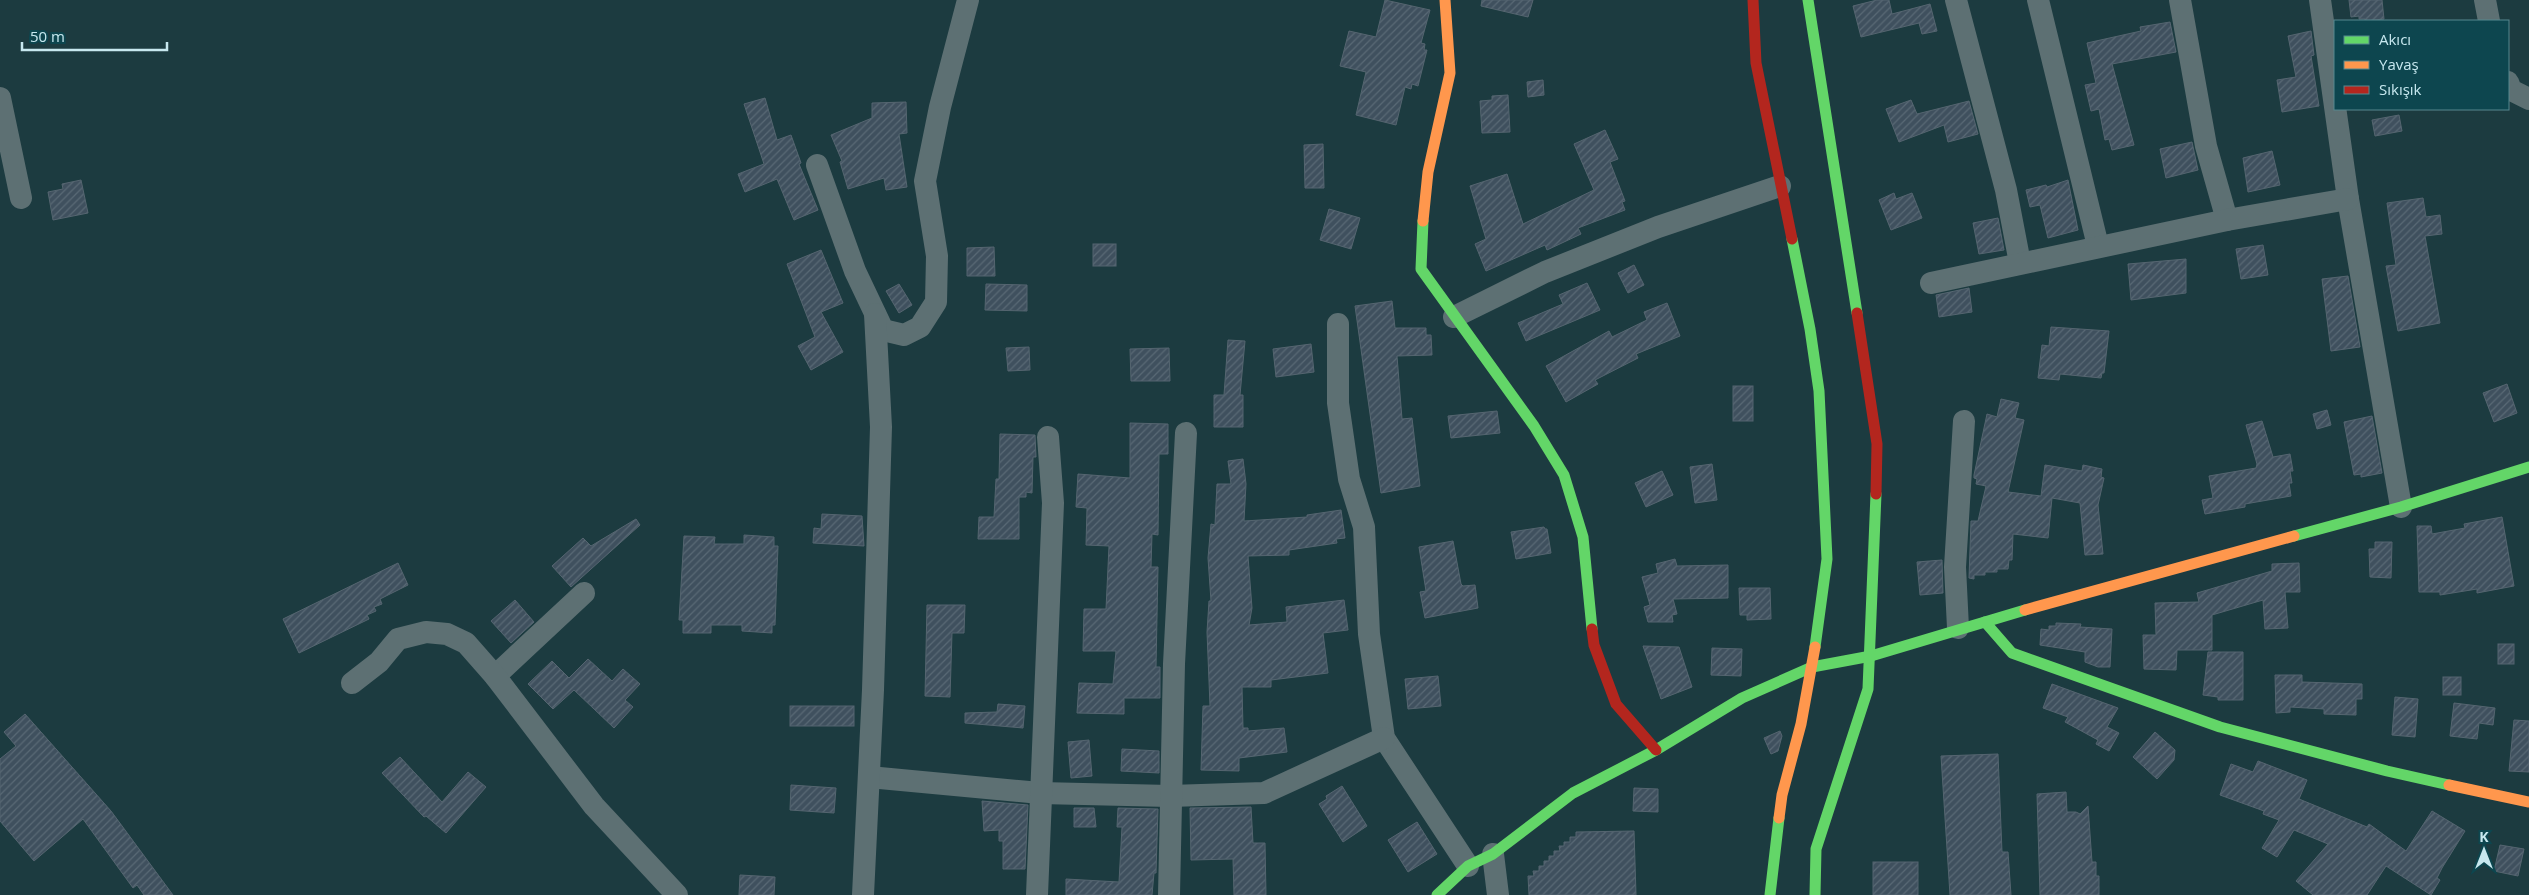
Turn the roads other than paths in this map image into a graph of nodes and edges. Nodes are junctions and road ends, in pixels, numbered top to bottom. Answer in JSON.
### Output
{"nodes":[{"id":1,"x":968,"y":0,"type":"edge"},
{"id":2,"x":1445,"y":0,"type":"edge"},
{"id":3,"x":1753,"y":0,"type":"edge"},
{"id":4,"x":1808,"y":0,"type":"edge"},
{"id":5,"x":1956,"y":0,"type":"edge"},
{"id":6,"x":2038,"y":0,"type":"edge"},
{"id":7,"x":2180,"y":0,"type":"edge"},
{"id":8,"x":2320,"y":0,"type":"edge"},
{"id":9,"x":2484,"y":0,"type":"edge"},
{"id":10,"x":2489,"y":20,"type":"edge"},
{"id":11,"x":2509,"y":85,"type":"edge"},
{"id":12,"x":0,"y":98,"type":"edge"},
{"id":13,"x":2529,"y":99,"type":"edge"},
{"id":14,"x":2334,"y":100,"type":"edge"},
{"id":15,"x":2335,"y":110,"type":"edge"},
{"id":16,"x":817,"y":165,"type":"dead end"},
{"id":17,"x":1780,"y":186,"type":"junction"},
{"id":18,"x":21,"y":198,"type":"dead end"},
{"id":19,"x":2348,"y":199,"type":"junction"},
{"id":20,"x":2226,"y":220,"type":"junction"},
{"id":21,"x":2098,"y":246,"type":"junction"},
{"id":22,"x":2020,"y":262,"type":"junction"},
{"id":23,"x":1931,"y":283,"type":"dead end"},
{"id":24,"x":875,"y":314,"type":"junction"},
{"id":25,"x":1454,"y":317,"type":"junction"},
{"id":26,"x":1338,"y":324,"type":"dead end"},
{"id":27,"x":1964,"y":421,"type":"dead end"},
{"id":28,"x":1186,"y":433,"type":"dead end"},
{"id":29,"x":1048,"y":437,"type":"dead end"},
{"id":30,"x":2529,"y":468,"type":"edge"},
{"id":31,"x":2401,"y":507,"type":"junction"},
{"id":32,"x":584,"y":593,"type":"dead end"},
{"id":33,"x":1985,"y":622,"type":"junction"},
{"id":34,"x":1958,"y":628,"type":"junction"},
{"id":35,"x":1871,"y":656,"type":"junction"},
{"id":36,"x":1812,"y":667,"type":"junction"},
{"id":37,"x":495,"y":676,"type":"junction"},
{"id":38,"x":352,"y":683,"type":"dead end"},
{"id":39,"x":1384,"y":738,"type":"junction"},
{"id":40,"x":1656,"y":750,"type":"junction"},
{"id":41,"x":869,"y":777,"type":"junction"},
{"id":42,"x":1040,"y":793,"type":"junction"},
{"id":43,"x":1170,"y":796,"type":"junction"},
{"id":44,"x":2529,"y":802,"type":"edge"},
{"id":45,"x":1493,"y":854,"type":"junction"},
{"id":46,"x":1468,"y":866,"type":"junction"},
{"id":47,"x":677,"y":895,"type":"edge"},
{"id":48,"x":863,"y":895,"type":"edge"},
{"id":49,"x":1037,"y":895,"type":"edge"},
{"id":50,"x":1169,"y":895,"type":"edge"},
{"id":51,"x":1437,"y":895,"type":"edge"},
{"id":52,"x":1498,"y":895,"type":"edge"},
{"id":53,"x":1770,"y":895,"type":"edge"},
{"id":54,"x":1816,"y":895,"type":"edge"}],
"edges":[{"from":1,"to":24,"type":"street"},
{"from":2,"to":25,"type":"street"},
{"from":3,"to":17,"type":"street"},
{"from":4,"to":35,"type":"street"},
{"from":5,"to":22,"type":"street"},
{"from":6,"to":21,"type":"street"},
{"from":7,"to":20,"type":"street"},
{"from":8,"to":14,"type":"street"},
{"from":9,"to":10,"type":"street"},
{"from":11,"to":13,"type":"street"},
{"from":12,"to":18,"type":"street"},
{"from":15,"to":19,"type":"street"},
{"from":16,"to":24,"type":"street"},
{"from":17,"to":25,"type":"street"},
{"from":17,"to":36,"type":"street"},
{"from":19,"to":20,"type":"street"},
{"from":19,"to":31,"type":"street"},
{"from":20,"to":21,"type":"street"},
{"from":21,"to":22,"type":"street"},
{"from":22,"to":23,"type":"street"},
{"from":24,"to":41,"type":"street"},
{"from":25,"to":40,"type":"street"},
{"from":26,"to":39,"type":"street"},
{"from":27,"to":34,"type":"street"},
{"from":28,"to":43,"type":"street"},
{"from":29,"to":42,"type":"street"},
{"from":30,"to":31,"type":"street"},
{"from":31,"to":33,"type":"street"},
{"from":32,"to":37,"type":"street"},
{"from":33,"to":34,"type":"street"},
{"from":33,"to":44,"type":"street"},
{"from":34,"to":35,"type":"street"},
{"from":35,"to":36,"type":"street"},
{"from":35,"to":54,"type":"street"},
{"from":36,"to":40,"type":"street"},
{"from":36,"to":53,"type":"street"},
{"from":37,"to":38,"type":"street"},
{"from":37,"to":47,"type":"street"},
{"from":39,"to":43,"type":"street"},
{"from":39,"to":46,"type":"street"},
{"from":40,"to":45,"type":"street"},
{"from":41,"to":42,"type":"street"},
{"from":41,"to":48,"type":"street"},
{"from":42,"to":43,"type":"street"},
{"from":42,"to":49,"type":"street"},
{"from":43,"to":50,"type":"street"},
{"from":45,"to":46,"type":"street"},
{"from":45,"to":52,"type":"street"},
{"from":46,"to":51,"type":"street"}]}
